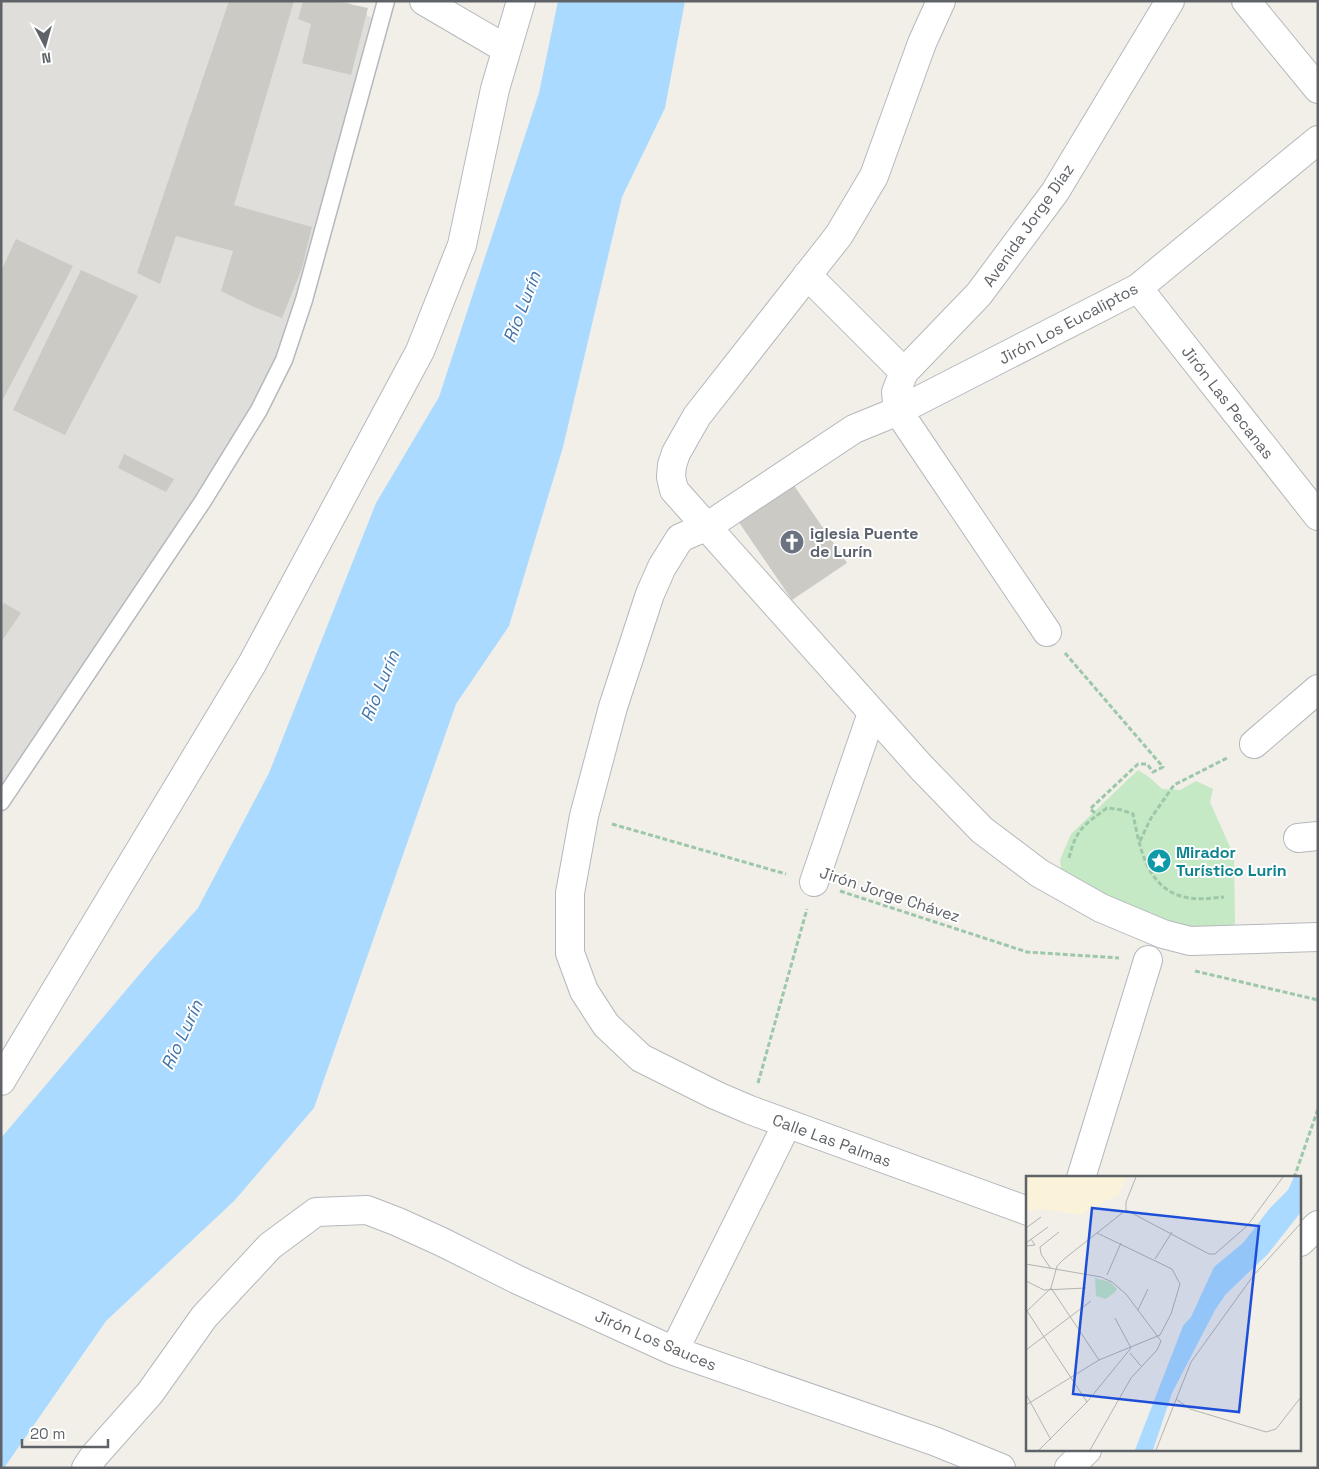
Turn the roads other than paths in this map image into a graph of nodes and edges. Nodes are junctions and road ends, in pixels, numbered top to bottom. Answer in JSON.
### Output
{"nodes":[{"id":1,"x":386,"y":1,"type":"edge"},
{"id":2,"x":424,"y":1,"type":"edge"},
{"id":3,"x":521,"y":1,"type":"edge"},
{"id":4,"x":941,"y":1,"type":"edge"},
{"id":5,"x":1170,"y":1,"type":"edge"},
{"id":6,"x":1246,"y":1,"type":"edge"},
{"id":7,"x":506,"y":49,"type":"junction"},
{"id":8,"x":1318,"y":89,"type":"edge"},
{"id":9,"x":1318,"y":140,"type":"edge"},
{"id":10,"x":807,"y":275,"type":"junction"},
{"id":11,"x":1138,"y":288,"type":"junction"},
{"id":12,"x":904,"y":372,"type":"junction"},
{"id":13,"x":898,"y":411,"type":"junction"},
{"id":14,"x":1318,"y":516,"type":"edge"},
{"id":15,"x":708,"y":526,"type":"junction"},
{"id":16,"x":1047,"y":632,"type":"road end"},
{"id":17,"x":1318,"y":689,"type":"edge"},
{"id":18,"x":872,"y":713,"type":"junction"},
{"id":19,"x":1254,"y":744,"type":"road end"},
{"id":20,"x":1,"y":802,"type":"edge"},
{"id":21,"x":584,"y":816,"type":"joint"},
{"id":22,"x":814,"y":882,"type":"road end"},
{"id":23,"x":1318,"y":937,"type":"edge"},
{"id":24,"x":1148,"y":960,"type":"road end"},
{"id":25,"x":1,"y":1081,"type":"edge"},
{"id":26,"x":788,"y":1124,"type":"junction"},
{"id":27,"x":1082,"y":1176,"type":"edge"},
{"id":28,"x":1026,"y":1210,"type":"edge"},
{"id":29,"x":1318,"y":1225,"type":"edge"},
{"id":30,"x":1302,"y":1240,"type":"edge"},
{"id":31,"x":674,"y":1351,"type":"junction"},
{"id":32,"x":1085,"y":1452,"type":"edge"},
{"id":33,"x":86,"y":1468,"type":"edge"},
{"id":34,"x":1001,"y":1468,"type":"edge"},
{"id":35,"x":1069,"y":1468,"type":"edge"}],
"edges":[{"from":1,"to":20,"type":"lane"},
{"from":2,"to":7,"type":"street"},
{"from":3,"to":7,"type":"street"},
{"from":4,"to":10,"type":"street"},
{"from":5,"to":12,"type":"street","name":"Avenida Jorge Díaz"},
{"from":6,"to":8,"type":"street"},
{"from":7,"to":25,"type":"street"},
{"from":9,"to":11,"type":"street","name":"Jirón Los Eucaliptos"},
{"from":10,"to":12,"type":"street"},
{"from":10,"to":15,"type":"street"},
{"from":11,"to":13,"type":"street","name":"Jirón Los Eucaliptos"},
{"from":11,"to":14,"type":"street","name":"Jirón Las Pecanas"},
{"from":12,"to":13,"type":"street","name":"Avenida Jorge Díaz"},
{"from":13,"to":15,"type":"street","name":"Jirón Los Eucaliptos"},
{"from":13,"to":16,"type":"street"},
{"from":15,"to":18,"type":"street"},
{"from":15,"to":21,"type":"street","name":"Jirón Los Eucaliptos"},
{"from":17,"to":19,"type":"street"},
{"from":18,"to":22,"type":"street"},
{"from":18,"to":23,"type":"street"},
{"from":21,"to":26,"type":"street","name":"Calle Las Palmas"},
{"from":24,"to":27,"type":"street"},
{"from":26,"to":28,"type":"street","name":"Calle Las Palmas"},
{"from":26,"to":31,"type":"street"},
{"from":29,"to":30,"type":"street"},
{"from":31,"to":33,"type":"street","name":"Jirón Los Sauces"},
{"from":31,"to":34,"type":"street","name":"Jirón Los Sauces"},
{"from":32,"to":35,"type":"street"}]}
